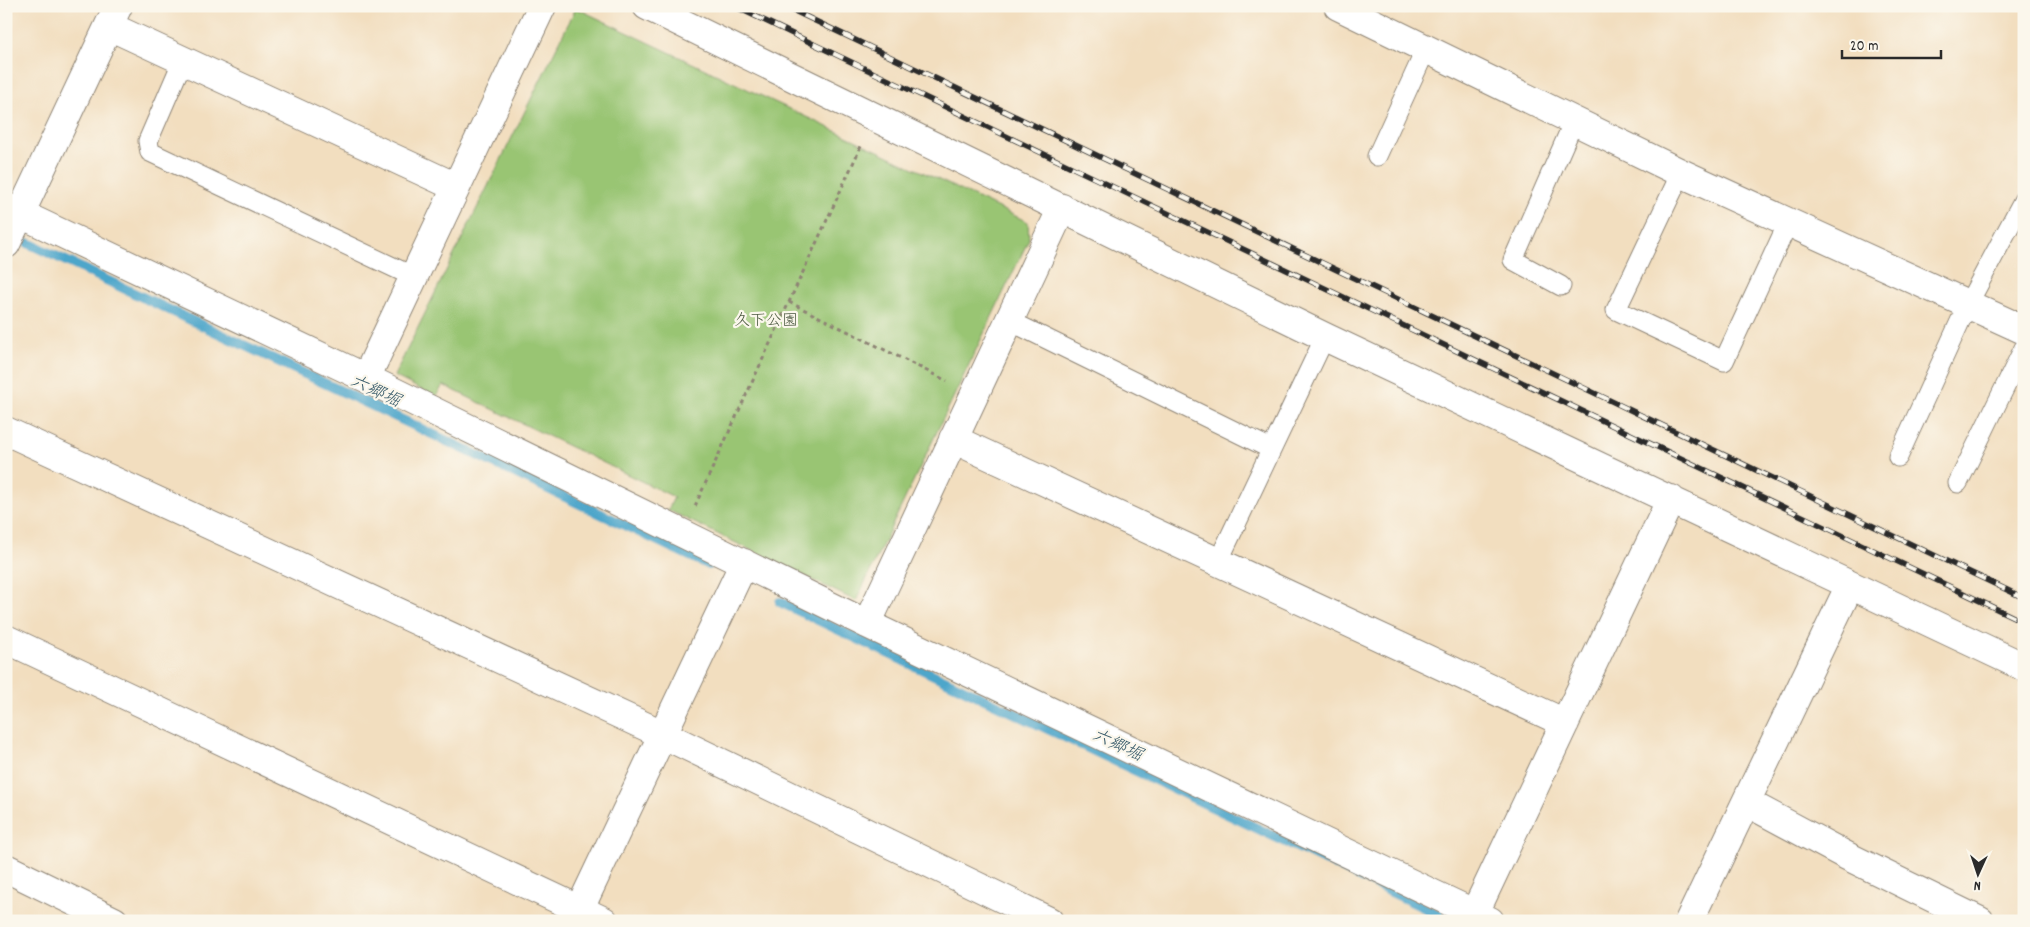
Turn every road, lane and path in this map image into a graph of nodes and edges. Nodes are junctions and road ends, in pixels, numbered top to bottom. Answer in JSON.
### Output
{"nodes":[{"id":1,"x":542,"y":6,"type":"edge"},
{"id":2,"x":647,"y":6,"type":"edge"},
{"id":3,"x":1338,"y":6,"type":"edge"},
{"id":4,"x":114,"y":16,"type":"edge"},
{"id":5,"x":1426,"y":49,"type":"junction"},
{"id":6,"x":182,"y":60,"type":"junction"},
{"id":7,"x":1574,"y":121,"type":"junction"},
{"id":8,"x":863,"y":135,"type":"dead end"},
{"id":9,"x":1377,"y":156,"type":"dead end"},
{"id":10,"x":1681,"y":173,"type":"junction"},
{"id":11,"x":456,"y":187,"type":"junction"},
{"id":12,"x":2024,"y":199,"type":"edge"},
{"id":13,"x":1062,"y":208,"type":"junction"},
{"id":14,"x":13,"y":210,"type":"edge"},
{"id":15,"x":1788,"y":223,"type":"junction"},
{"id":16,"x":6,"y":244,"type":"edge"},
{"id":17,"x":414,"y":277,"type":"junction"},
{"id":18,"x":1560,"y":286,"type":"dead end"},
{"id":19,"x":789,"y":302,"type":"junction"},
{"id":20,"x":1968,"y":304,"type":"junction"},
{"id":21,"x":1008,"y":320,"type":"junction"},
{"id":22,"x":2024,"y":330,"type":"edge"},
{"id":23,"x":1325,"y":337,"type":"junction"},
{"id":24,"x":2024,"y":348,"type":"edge"},
{"id":25,"x":936,"y":376,"type":"dead end"},
{"id":26,"x":366,"y":378,"type":"junction"},
{"id":27,"x":6,"y":431,"type":"edge"},
{"id":28,"x":953,"y":439,"type":"junction"},
{"id":29,"x":1271,"y":448,"type":"junction"},
{"id":30,"x":1898,"y":457,"type":"dead end"},
{"id":31,"x":1958,"y":483,"type":"dead end"},
{"id":32,"x":1671,"y":499,"type":"junction"},
{"id":33,"x":692,"y":511,"type":"dead end"},
{"id":34,"x":1218,"y":562,"type":"junction"},
{"id":35,"x":744,"y":563,"type":"junction"},
{"id":36,"x":1850,"y":584,"type":"junction"},
{"id":37,"x":867,"y":624,"type":"junction"},
{"id":38,"x":6,"y":639,"type":"edge"},
{"id":39,"x":2024,"y":667,"type":"edge"},
{"id":40,"x":1565,"y":723,"type":"junction"},
{"id":41,"x":662,"y":734,"type":"junction"},
{"id":42,"x":1746,"y":802,"type":"junction"},
{"id":43,"x":6,"y":868,"type":"edge"},
{"id":44,"x":576,"y":915,"type":"edge"},
{"id":45,"x":1478,"y":918,"type":"edge"},
{"id":46,"x":113,"y":921,"type":"edge"},
{"id":47,"x":604,"y":921,"type":"edge"},
{"id":48,"x":1049,"y":921,"type":"edge"},
{"id":49,"x":1688,"y":921,"type":"edge"},
{"id":50,"x":1980,"y":921,"type":"edge"}],
"edges":[{"from":1,"to":11,"type":"street"},
{"from":2,"to":13,"type":"street"},
{"from":3,"to":5,"type":"street"},
{"from":4,"to":6,"type":"street"},
{"from":4,"to":14,"type":"street"},
{"from":5,"to":7,"type":"street"},
{"from":5,"to":9,"type":"lane"},
{"from":6,"to":11,"type":"street"},
{"from":6,"to":17,"type":"lane"},
{"from":7,"to":10,"type":"street"},
{"from":7,"to":18,"type":"lane"},
{"from":8,"to":19,"type":"path"},
{"from":10,"to":15,"type":"street"},
{"from":10,"to":15,"type":"lane"},
{"from":11,"to":17,"type":"street"},
{"from":12,"to":20,"type":"lane"},
{"from":13,"to":21,"type":"street"},
{"from":13,"to":23,"type":"street"},
{"from":14,"to":16,"type":"street"},
{"from":14,"to":26,"type":"street"},
{"from":15,"to":20,"type":"street"},
{"from":17,"to":26,"type":"street"},
{"from":19,"to":25,"type":"path"},
{"from":19,"to":33,"type":"path"},
{"from":20,"to":22,"type":"street"},
{"from":20,"to":30,"type":"lane"},
{"from":21,"to":28,"type":"street"},
{"from":21,"to":29,"type":"lane"},
{"from":23,"to":29,"type":"lane"},
{"from":23,"to":32,"type":"street"},
{"from":24,"to":31,"type":"lane"},
{"from":26,"to":35,"type":"street"},
{"from":27,"to":41,"type":"street"},
{"from":28,"to":34,"type":"street"},
{"from":28,"to":37,"type":"street"},
{"from":29,"to":34,"type":"lane"},
{"from":32,"to":36,"type":"street"},
{"from":32,"to":40,"type":"street"},
{"from":34,"to":40,"type":"street"},
{"from":35,"to":37,"type":"street"},
{"from":35,"to":41,"type":"street"},
{"from":36,"to":39,"type":"street"},
{"from":36,"to":42,"type":"street"},
{"from":37,"to":45,"type":"street"},
{"from":38,"to":44,"type":"street"},
{"from":40,"to":45,"type":"street"},
{"from":41,"to":44,"type":"street"},
{"from":41,"to":48,"type":"street"},
{"from":42,"to":49,"type":"street"},
{"from":42,"to":50,"type":"street"},
{"from":43,"to":46,"type":"street"},
{"from":44,"to":47,"type":"street"}]}
